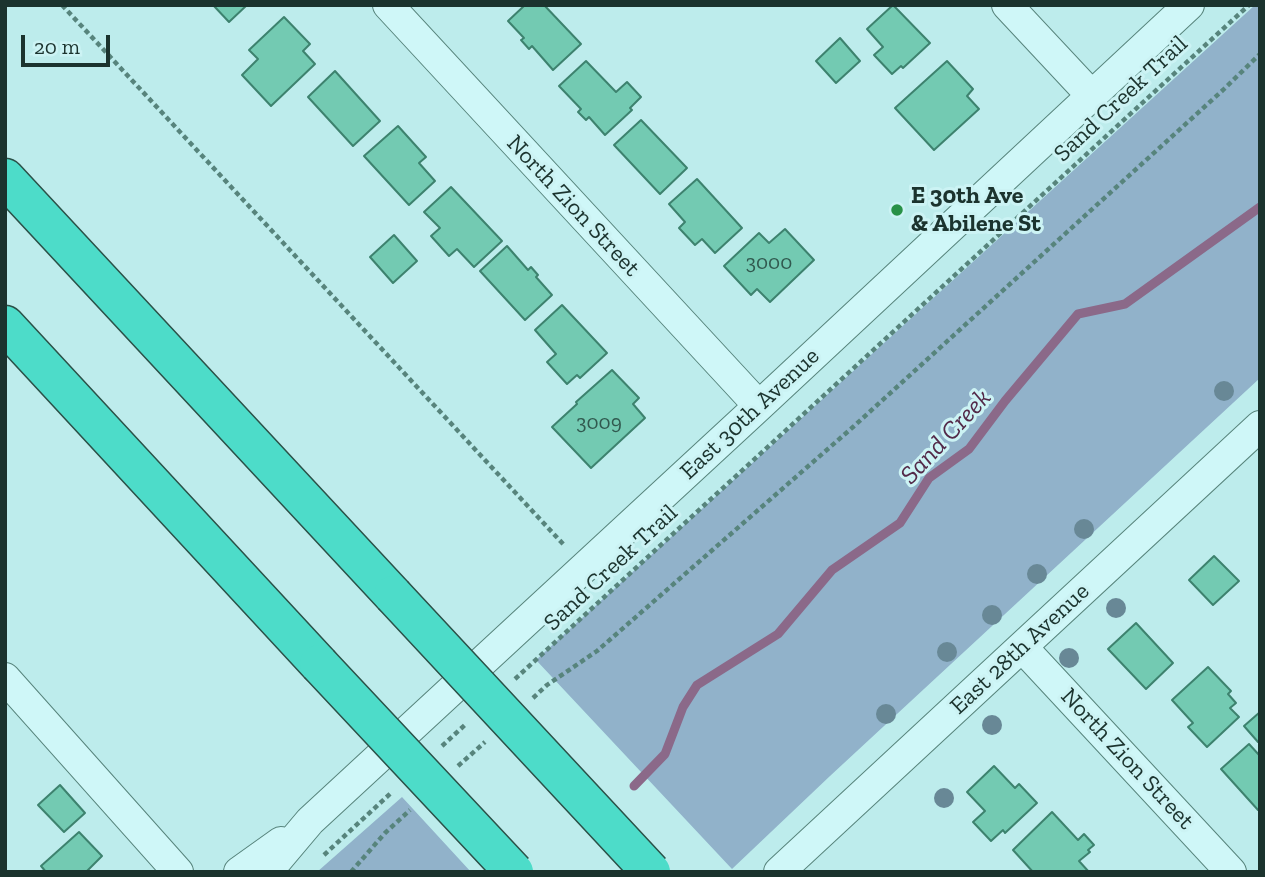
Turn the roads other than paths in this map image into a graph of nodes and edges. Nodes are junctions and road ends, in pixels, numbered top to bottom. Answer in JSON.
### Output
{"nodes":[{"id":1,"x":388,"y":5,"type":"edge"},
{"id":2,"x":1007,"y":5,"type":"edge"},
{"id":3,"x":1189,"y":5,"type":"edge"},
{"id":4,"x":1092,"y":96,"type":"junction"},
{"id":5,"x":5,"y":178,"type":"edge"},
{"id":6,"x":5,"y":325,"type":"edge"},
{"id":7,"x":759,"y":406,"type":"junction"},
{"id":8,"x":1260,"y":426,"type":"edge"},
{"id":9,"x":1022,"y":647,"type":"junction"},
{"id":10,"x":5,"y":678,"type":"edge"},
{"id":11,"x":310,"y":821,"type":"junction"},
{"id":12,"x":178,"y":872,"type":"edge"},
{"id":13,"x":239,"y":872,"type":"edge"},
{"id":14,"x":267,"y":872,"type":"edge"},
{"id":15,"x":514,"y":872,"type":"edge"},
{"id":16,"x":651,"y":872,"type":"edge"},
{"id":17,"x":779,"y":872,"type":"edge"},
{"id":18,"x":1231,"y":872,"type":"edge"}],
"edges":[{"from":1,"to":7,"type":"street","name":"North Zion Street"},
{"from":2,"to":4,"type":"street"},
{"from":3,"to":4,"type":"street","name":"East 30th Avenue"},
{"from":4,"to":7,"type":"street","name":"East 30th Avenue"},
{"from":5,"to":16,"type":"highway","bridge":true},
{"from":6,"to":15,"type":"highway","bridge":true},
{"from":7,"to":11,"type":"street","name":"East 30th Avenue"},
{"from":8,"to":9,"type":"street","name":"East 28th Avenue"},
{"from":9,"to":17,"type":"street","name":"East 28th Avenue"},
{"from":9,"to":18,"type":"street","name":"North Zion Street"},
{"from":10,"to":12,"type":"street"},
{"from":11,"to":13,"type":"street","name":"East 30th Avenue"},
{"from":11,"to":14,"type":"street","name":"East 30th Avenue"}]}
